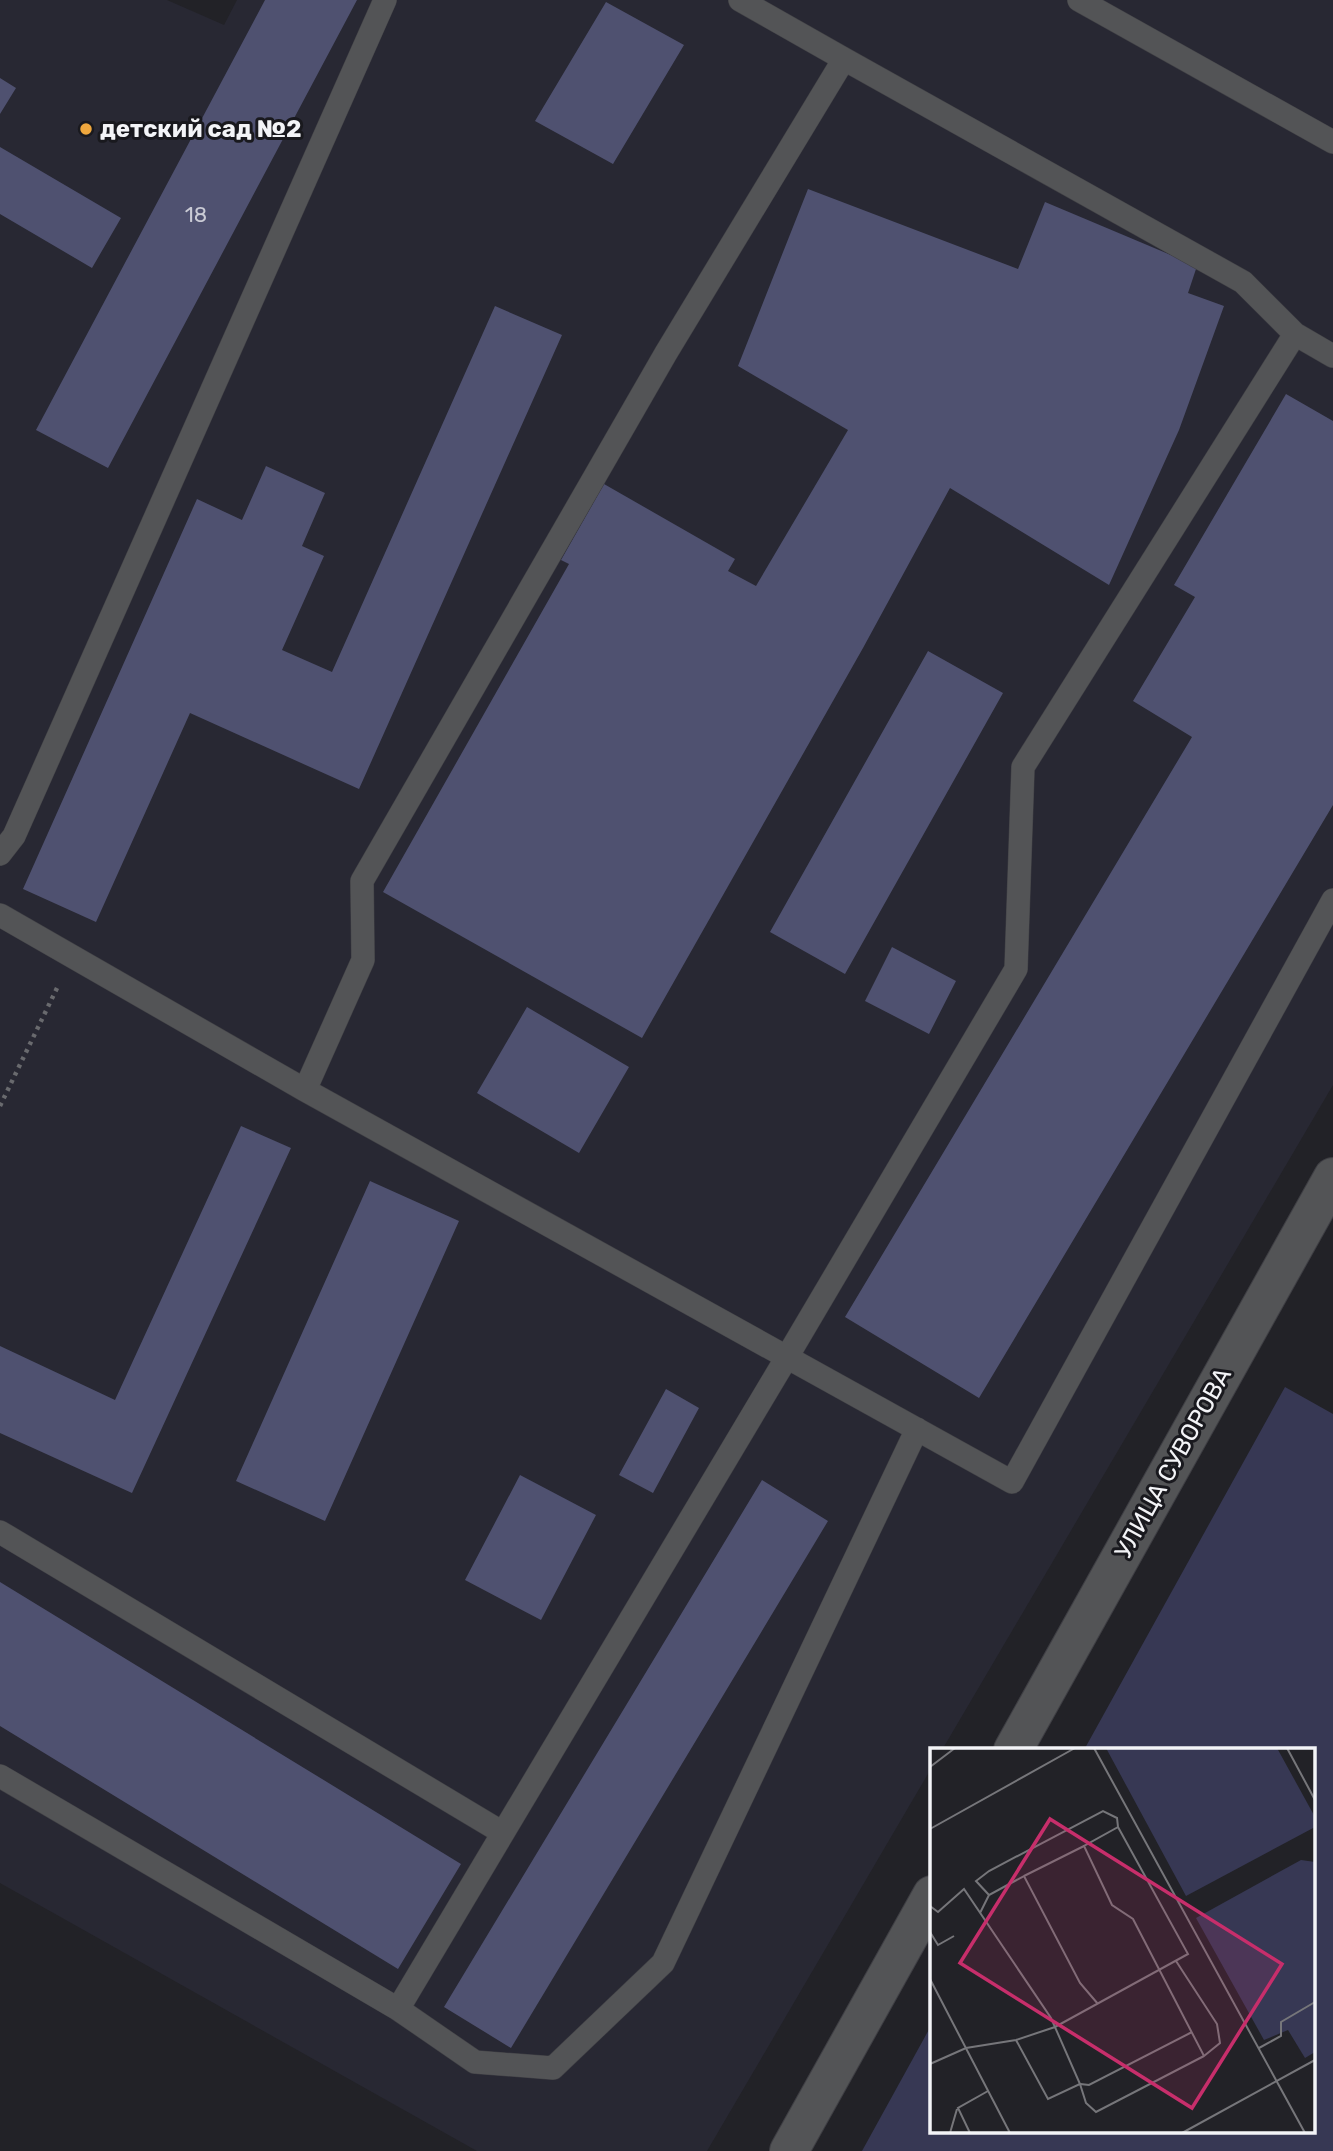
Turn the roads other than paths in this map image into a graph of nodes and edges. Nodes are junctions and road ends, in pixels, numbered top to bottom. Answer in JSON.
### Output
{"nodes":[{"id":1,"x":385,"y":0,"type":"edge"},
{"id":2,"x":740,"y":0,"type":"edge"},
{"id":3,"x":1079,"y":0,"type":"edge"},
{"id":4,"x":844,"y":60,"type":"junction"},
{"id":5,"x":1333,"y":142,"type":"edge"},
{"id":6,"x":1295,"y":334,"type":"junction"},
{"id":7,"x":1333,"y":356,"type":"edge"},
{"id":8,"x":0,"y":854,"type":"edge"},
{"id":9,"x":1333,"y":900,"type":"edge"},
{"id":10,"x":0,"y":915,"type":"edge"},
{"id":11,"x":305,"y":1090,"type":"junction"},
{"id":12,"x":1333,"y":1177,"type":"edge"},
{"id":13,"x":787,"y":1357,"type":"junction"},
{"id":14,"x":917,"y":1429,"type":"junction"},
{"id":15,"x":0,"y":1532,"type":"edge"},
{"id":16,"x":1014,"y":1748,"type":"edge"},
{"id":17,"x":0,"y":1776,"type":"edge"},
{"id":18,"x":503,"y":1833,"type":"junction"},
{"id":19,"x":930,"y":1899,"type":"edge"},
{"id":20,"x":398,"y":2009,"type":"junction"},
{"id":21,"x":789,"y":2151,"type":"edge"}],
"edges":[{"from":1,"to":8,"type":"lane"},
{"from":2,"to":4,"type":"lane"},
{"from":3,"to":5,"type":"lane"},
{"from":4,"to":6,"type":"lane"},
{"from":4,"to":11,"type":"lane"},
{"from":6,"to":7,"type":"lane"},
{"from":6,"to":13,"type":"lane"},
{"from":9,"to":14,"type":"lane"},
{"from":10,"to":11,"type":"lane"},
{"from":11,"to":13,"type":"lane"},
{"from":12,"to":16,"type":"street","name":"УЛИЦА СУВОРОВА"},
{"from":13,"to":14,"type":"lane"},
{"from":13,"to":18,"type":"lane"},
{"from":14,"to":20,"type":"lane"},
{"from":15,"to":18,"type":"lane"},
{"from":17,"to":20,"type":"lane"},
{"from":18,"to":20,"type":"lane"},
{"from":19,"to":21,"type":"street"}]}
